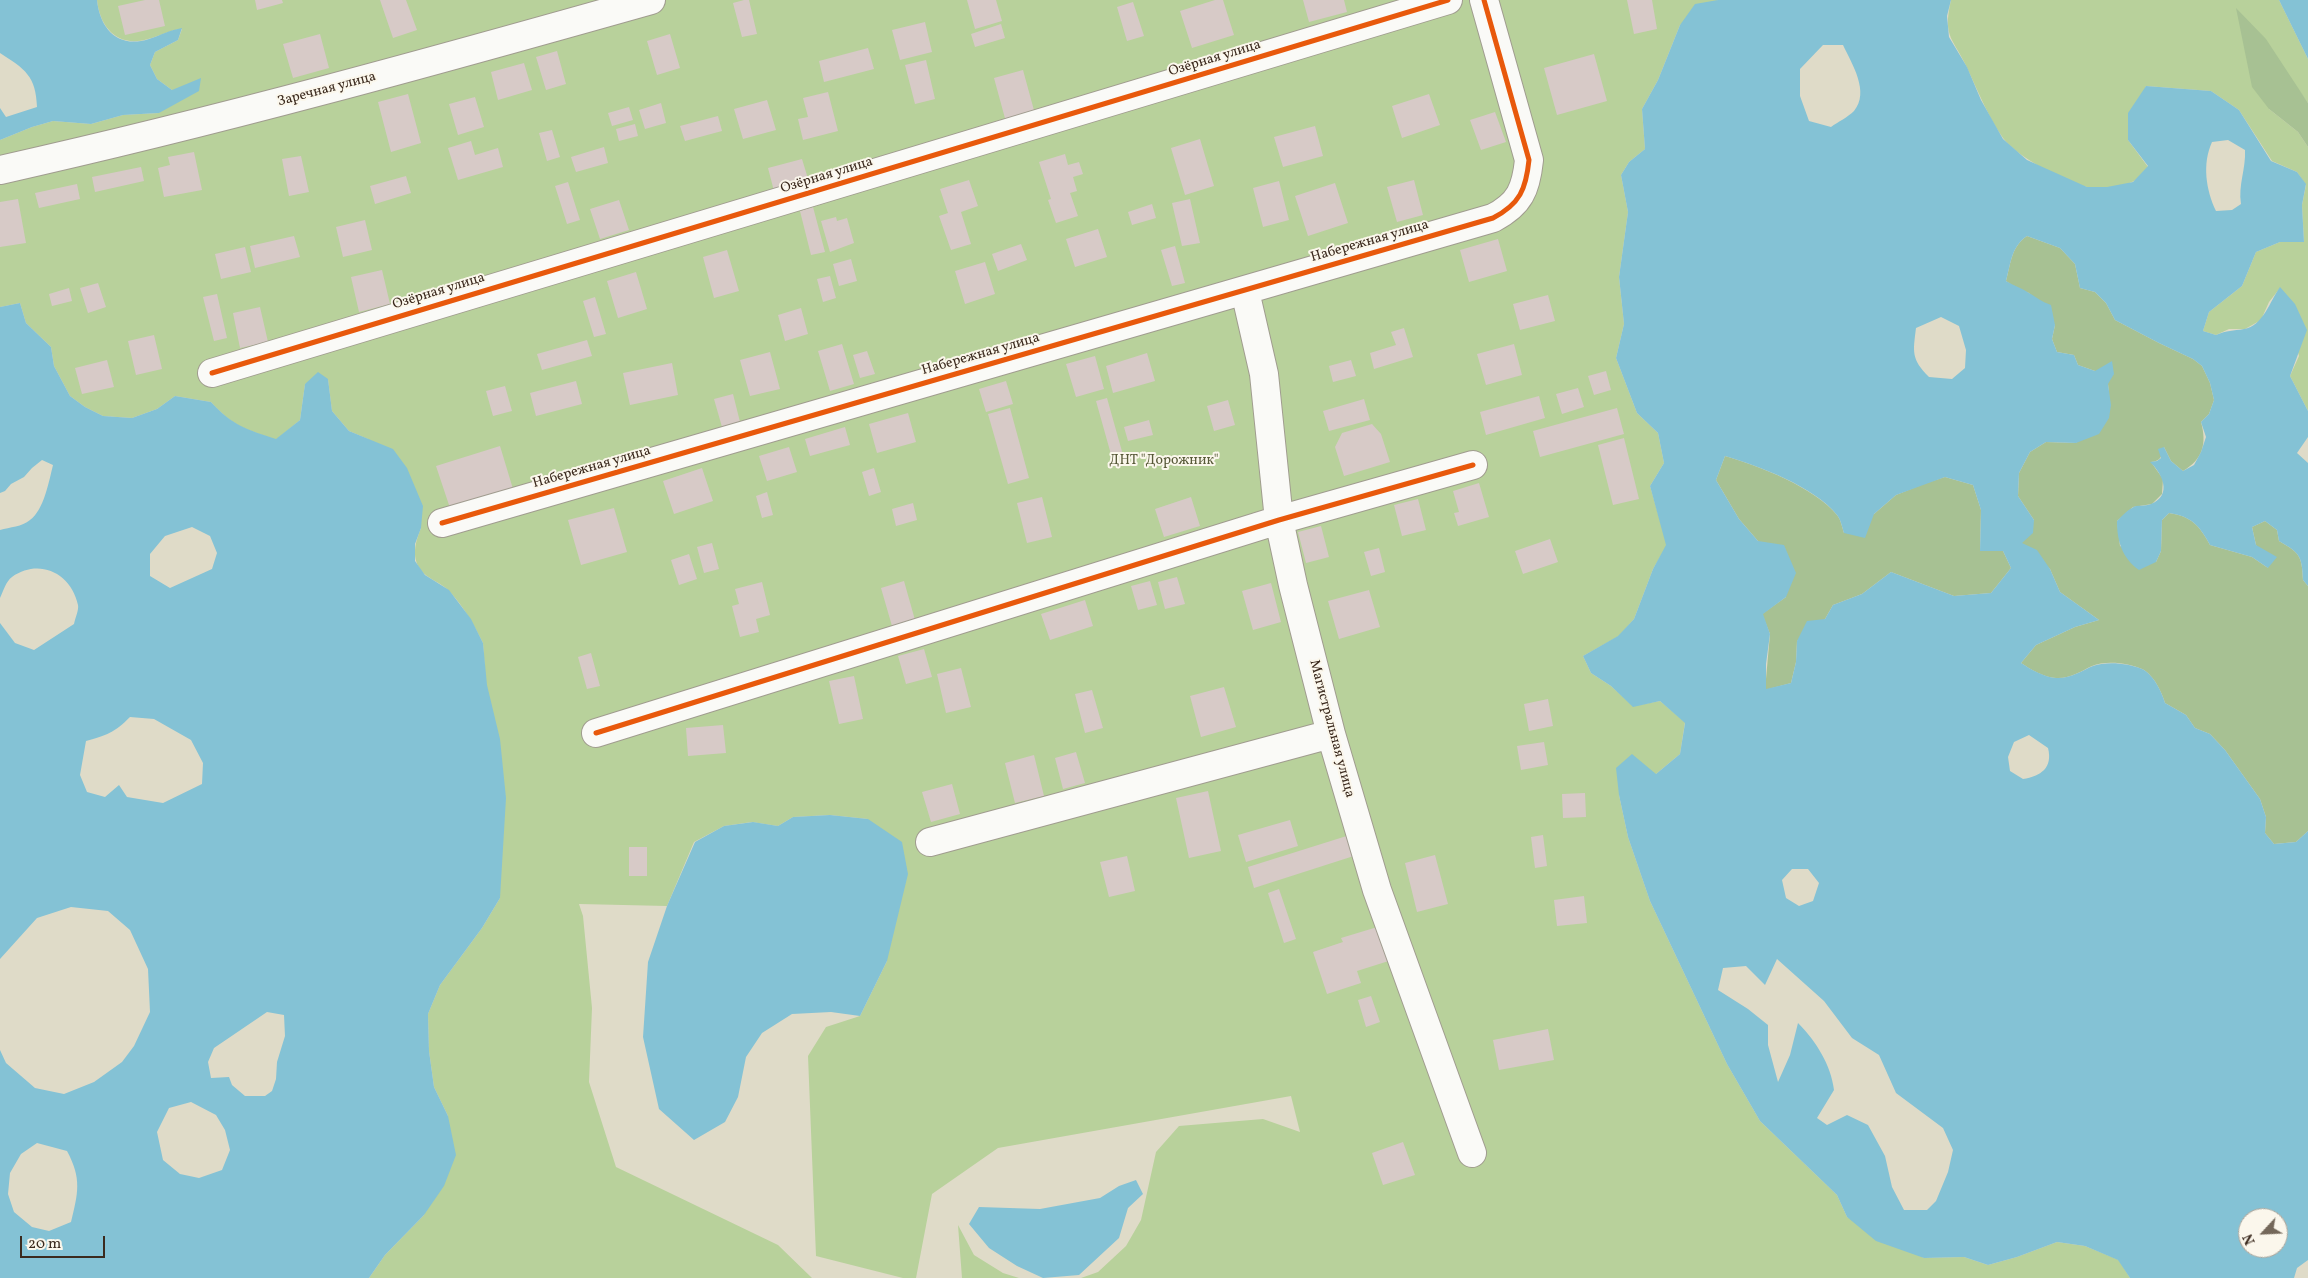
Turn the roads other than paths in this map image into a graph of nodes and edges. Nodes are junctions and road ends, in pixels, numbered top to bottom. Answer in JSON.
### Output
{"nodes":[{"id":1,"x":651,"y":0,"type":"edge"},
{"id":2,"x":1448,"y":0,"type":"edge"},
{"id":3,"x":1484,"y":0,"type":"edge"},
{"id":4,"x":0,"y":170,"type":"edge"},
{"id":5,"x":1245,"y":291,"type":"junction"},
{"id":6,"x":212,"y":372,"type":"dead end"},
{"id":7,"x":1473,"y":465,"type":"dead end"},
{"id":8,"x":1279,"y":520,"type":"junction"},
{"id":9,"x":442,"y":523,"type":"dead end"},
{"id":10,"x":596,"y":733,"type":"dead end"},
{"id":11,"x":1331,"y":734,"type":"junction"},
{"id":12,"x":930,"y":842,"type":"dead end"},
{"id":13,"x":1472,"y":1153,"type":"dead end"}],
"edges":[{"from":1,"to":4,"type":"street","name":"Заречная улица"},
{"from":2,"to":6,"type":"street","name":"Озёрная улица"},
{"from":3,"to":5,"type":"street","name":"Набережная улица"},
{"from":5,"to":8,"type":"street","name":"Магистральная улица"},
{"from":5,"to":9,"type":"street","name":"Набережная улица"},
{"from":7,"to":8,"type":"street"},
{"from":8,"to":10,"type":"street"},
{"from":8,"to":11,"type":"street","name":"Магистральная улица"},
{"from":11,"to":12,"type":"street"},
{"from":11,"to":13,"type":"street","name":"Магистральная улица"}]}
